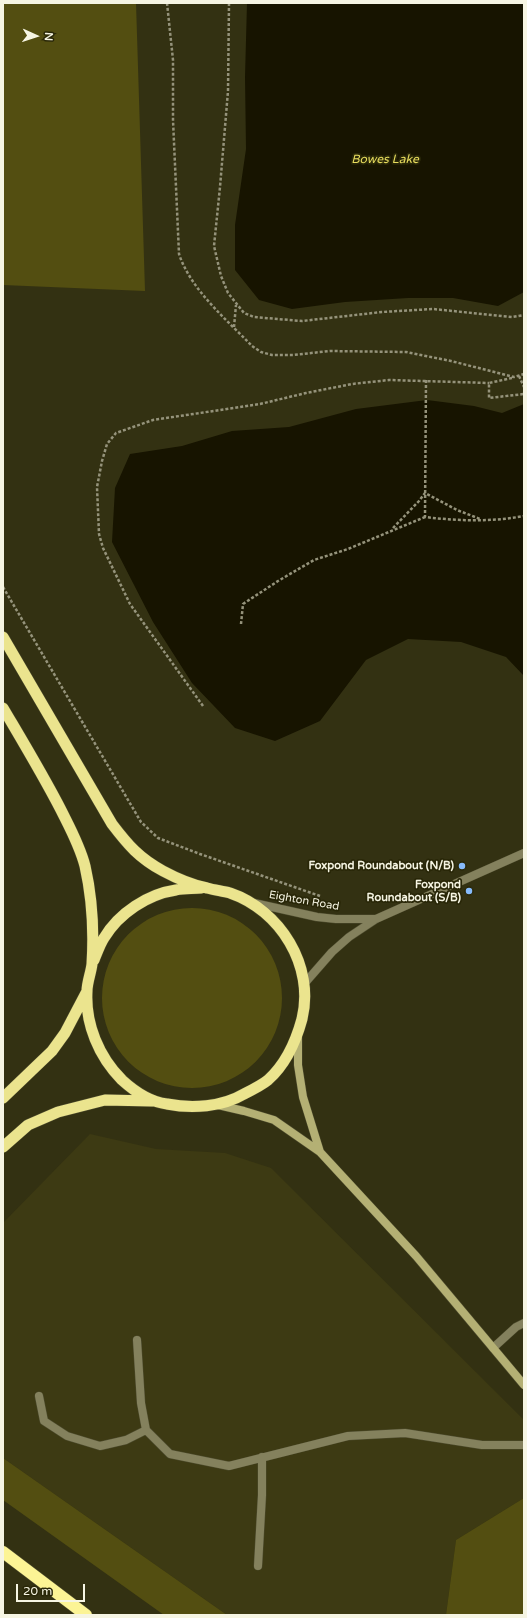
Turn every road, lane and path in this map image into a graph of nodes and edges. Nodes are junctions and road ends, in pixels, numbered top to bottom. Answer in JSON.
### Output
{"nodes":[{"id":1,"x":166,"y":3,"type":"edge"},
{"id":2,"x":229,"y":3,"type":"edge"},
{"id":3,"x":236,"y":304,"type":"junction"},
{"id":4,"x":524,"y":314,"type":"edge"},
{"id":5,"x":234,"y":327,"type":"junction"},
{"id":6,"x":524,"y":374,"type":"edge"},
{"id":7,"x":519,"y":376,"type":"junction"},
{"id":8,"x":514,"y":377,"type":"junction"},
{"id":9,"x":426,"y":380,"type":"junction"},
{"id":10,"x":489,"y":383,"type":"junction"},
{"id":11,"x":524,"y":387,"type":"edge"},
{"id":12,"x":524,"y":394,"type":"edge"},
{"id":13,"x":424,"y":493,"type":"junction"},
{"id":14,"x":524,"y":516,"type":"edge"},
{"id":15,"x":425,"y":517,"type":"junction"},
{"id":16,"x":481,"y":520,"type":"junction"},
{"id":17,"x":392,"y":530,"type":"junction"},
{"id":18,"x":3,"y":587,"type":"edge"},
{"id":19,"x":241,"y":624,"type":"dead end"},
{"id":20,"x":3,"y":637,"type":"edge"},
{"id":21,"x":203,"y":706,"type":"dead end"},
{"id":22,"x":3,"y":708,"type":"edge"},
{"id":23,"x":524,"y":853,"type":"edge"},
{"id":24,"x":205,"y":888,"type":"junction"},
{"id":25,"x":320,"y":896,"type":"dead end"},
{"id":26,"x":251,"y":902,"type":"junction"},
{"id":27,"x":376,"y":919,"type":"junction"},
{"id":28,"x":92,"y":964,"type":"junction"},
{"id":29,"x":304,"y":984,"type":"junction"},
{"id":30,"x":87,"y":992,"type":"junction"},
{"id":31,"x":298,"y":1036,"type":"junction"},
{"id":32,"x":3,"y":1098,"type":"edge"},
{"id":33,"x":155,"y":1102,"type":"junction"},
{"id":34,"x":216,"y":1104,"type":"junction"},
{"id":35,"x":3,"y":1147,"type":"edge"},
{"id":36,"x":320,"y":1152,"type":"junction"},
{"id":37,"x":524,"y":1323,"type":"edge"},
{"id":38,"x":137,"y":1340,"type":"dead end"},
{"id":39,"x":493,"y":1348,"type":"junction"},
{"id":40,"x":524,"y":1385,"type":"edge"},
{"id":41,"x":39,"y":1396,"type":"dead end"},
{"id":42,"x":146,"y":1430,"type":"junction"},
{"id":43,"x":524,"y":1445,"type":"edge"},
{"id":44,"x":262,"y":1457,"type":"junction"},
{"id":45,"x":3,"y":1552,"type":"edge"},
{"id":46,"x":258,"y":1566,"type":"dead end"},
{"id":47,"x":86,"y":1615,"type":"edge"}],
"edges":[{"from":1,"to":5,"type":"path"},
{"from":2,"to":3,"type":"path"},
{"from":3,"to":4,"type":"path"},
{"from":3,"to":5,"type":"path"},
{"from":5,"to":8,"type":"path"},
{"from":6,"to":7,"type":"path"},
{"from":7,"to":8,"type":"path"},
{"from":7,"to":11,"type":"path"},
{"from":8,"to":10,"type":"path"},
{"from":9,"to":10,"type":"path"},
{"from":9,"to":13,"type":"path"},
{"from":9,"to":21,"type":"path"},
{"from":10,"to":12,"type":"path"},
{"from":13,"to":15,"type":"path"},
{"from":13,"to":16,"type":"path"},
{"from":13,"to":17,"type":"path"},
{"from":14,"to":16,"type":"path"},
{"from":15,"to":16,"type":"path"},
{"from":15,"to":17,"type":"path"},
{"from":17,"to":19,"type":"path"},
{"from":18,"to":25,"type":"path"},
{"from":20,"to":24,"type":"highway"},
{"from":22,"to":28,"type":"highway"},
{"from":23,"to":27,"type":"street"},
{"from":24,"to":26,"type":"highway"},
{"from":24,"to":28,"type":"highway"},
{"from":26,"to":27,"type":"street","name":"Eighton Road"},
{"from":26,"to":29,"type":"highway"},
{"from":27,"to":29,"type":"street"},
{"from":28,"to":30,"type":"highway"},
{"from":29,"to":31,"type":"highway"},
{"from":30,"to":32,"type":"highway"},
{"from":30,"to":33,"type":"highway"},
{"from":31,"to":34,"type":"highway"},
{"from":31,"to":36,"type":"main road"},
{"from":33,"to":34,"type":"highway"},
{"from":33,"to":35,"type":"highway"},
{"from":34,"to":36,"type":"main road"},
{"from":36,"to":39,"type":"main road"},
{"from":37,"to":39,"type":"street"},
{"from":38,"to":42,"type":"street"},
{"from":39,"to":40,"type":"main road"},
{"from":41,"to":42,"type":"street"},
{"from":42,"to":44,"type":"street"},
{"from":43,"to":44,"type":"street"},
{"from":44,"to":46,"type":"street"},
{"from":45,"to":47,"type":"highway"}]}
